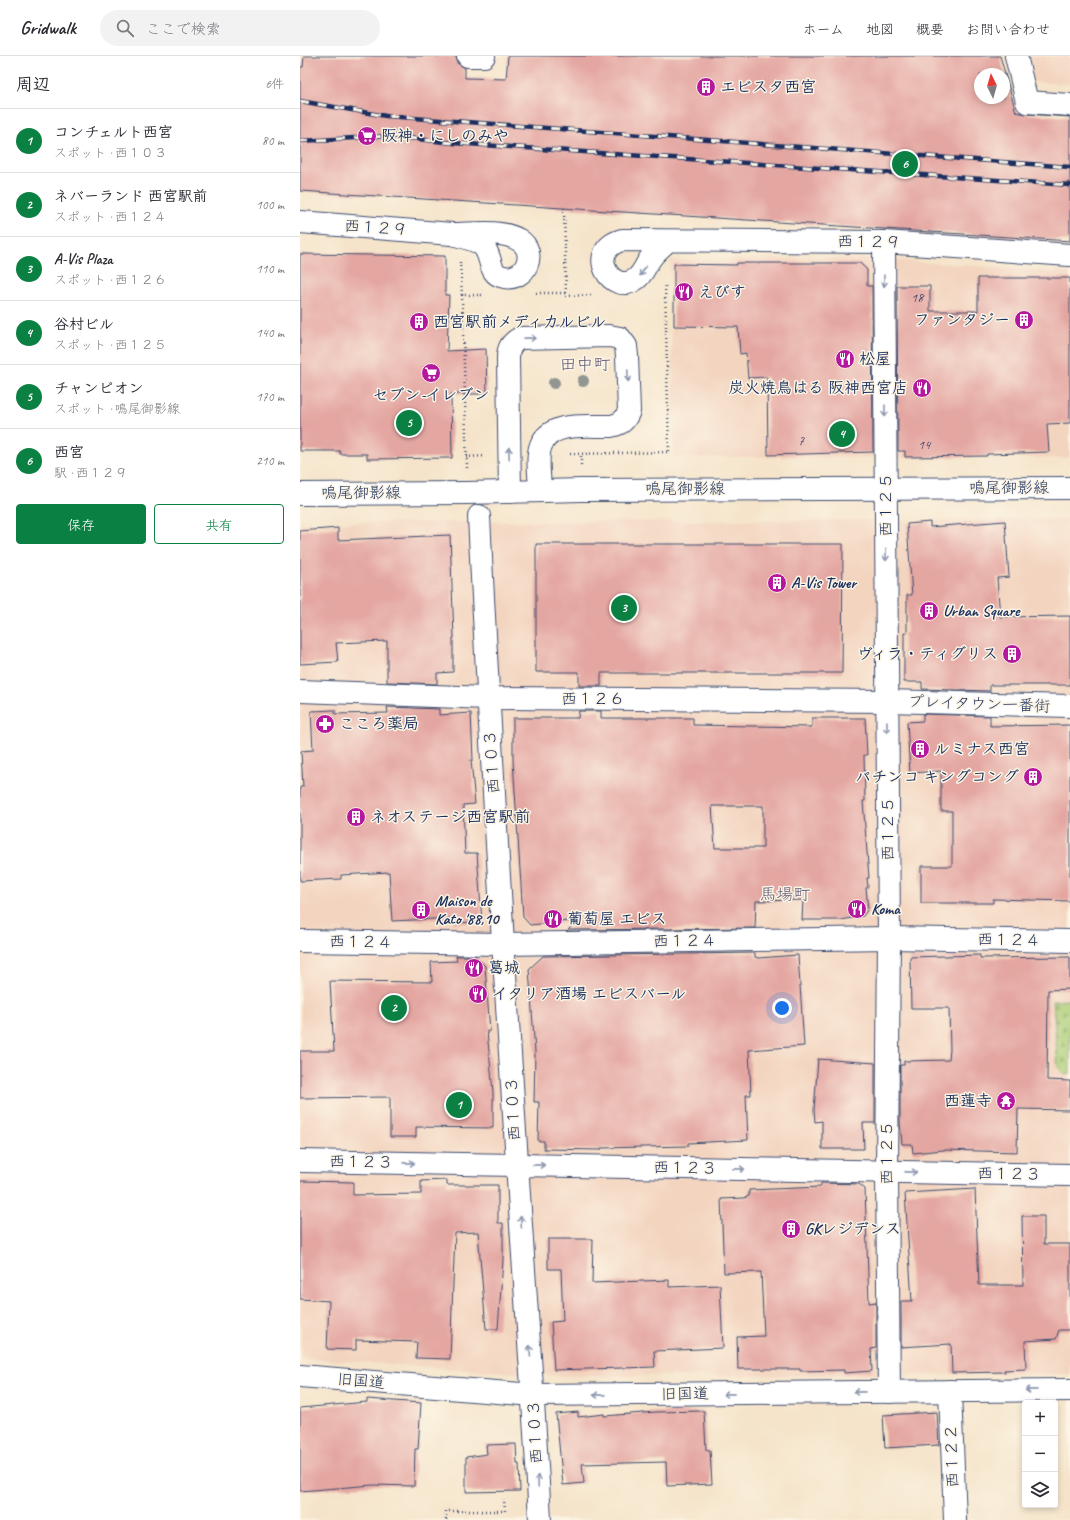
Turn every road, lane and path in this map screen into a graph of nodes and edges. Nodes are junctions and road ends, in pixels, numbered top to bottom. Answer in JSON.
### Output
{"nodes":[{"id":1,"x":468,"y":56,"type":"edge"},
{"id":2,"x":484,"y":56,"type":"edge"},
{"id":3,"x":1016,"y":56,"type":"edge"},
{"id":4,"x":1070,"y":105,"type":"edge"},
{"id":5,"x":564,"y":208,"type":"dead end"},
{"id":6,"x":300,"y":222,"type":"edge"},
{"id":7,"x":452,"y":234,"type":"dead end"},
{"id":8,"x":667,"y":241,"type":"dead end"},
{"id":9,"x":884,"y":242,"type":"junction"},
{"id":10,"x":1070,"y":255,"type":"edge"},
{"id":11,"x":460,"y":257,"type":"dead end"},
{"id":12,"x":566,"y":293,"type":"dead end"},
{"id":13,"x":462,"y":295,"type":"dead end"},
{"id":14,"x":582,"y":454,"type":"dead end"},
{"id":15,"x":488,"y":456,"type":"dead end"},
{"id":16,"x":466,"y":457,"type":"dead end"},
{"id":17,"x":581,"y":470,"type":"dead end"},
{"id":18,"x":1070,"y":488,"type":"edge"},
{"id":19,"x":886,"y":490,"type":"junction"},
{"id":20,"x":540,"y":491,"type":"junction"},
{"id":21,"x":510,"y":492,"type":"junction"},
{"id":22,"x":300,"y":494,"type":"edge"},
{"id":23,"x":479,"y":516,"type":"dead end"},
{"id":24,"x":300,"y":692,"type":"edge"},
{"id":25,"x":488,"y":698,"type":"junction"},
{"id":26,"x":887,"y":701,"type":"junction"},
{"id":27,"x":1070,"y":706,"type":"edge"},
{"id":28,"x":889,"y":938,"type":"junction"},
{"id":29,"x":300,"y":941,"type":"edge"},
{"id":30,"x":1070,"y":941,"type":"edge"},
{"id":31,"x":504,"y":944,"type":"junction"},
{"id":32,"x":300,"y":1161,"type":"edge"},
{"id":33,"x":517,"y":1164,"type":"junction"},
{"id":34,"x":887,"y":1172,"type":"junction"},
{"id":35,"x":1070,"y":1175,"type":"edge"},
{"id":36,"x":300,"y":1376,"type":"edge"},
{"id":37,"x":1070,"y":1390,"type":"edge"},
{"id":38,"x":950,"y":1391,"type":"junction"},
{"id":39,"x":890,"y":1392,"type":"junction"},
{"id":40,"x":534,"y":1396,"type":"junction"},
{"id":41,"x":504,"y":1499,"type":"dead end"},
{"id":42,"x":446,"y":1520,"type":"edge"},
{"id":43,"x":540,"y":1520,"type":"edge"},
{"id":44,"x":955,"y":1520,"type":"edge"}],
"edges":[{"from":1,"to":2,"type":"street"},
{"from":3,"to":4,"type":"street"},
{"from":5,"to":12,"type":"path"},
{"from":6,"to":7,"type":"street","name":"西１２９"},
{"from":8,"to":9,"type":"street","name":"西１２９"},
{"from":9,"to":10,"type":"street","name":"西１２９"},
{"from":9,"to":19,"type":"street","name":"西１２５","one_way":true},
{"from":11,"to":13,"type":"path"},
{"from":14,"to":17,"type":"path"},
{"from":15,"to":16,"type":"path"},
{"from":18,"to":19,"type":"street","name":"鳴尾御影線"},
{"from":19,"to":20,"type":"street","name":"鳴尾御影線"},
{"from":19,"to":26,"type":"street","name":"西１２５","one_way":true},
{"from":20,"to":21,"type":"street","name":"鳴尾御影線"},
{"from":21,"to":20,"type":"street","one_way":true},
{"from":21,"to":22,"type":"street","name":"鳴尾御影線"},
{"from":23,"to":25,"type":"street","name":"西１０３"},
{"from":24,"to":25,"type":"street","name":"西１２６"},
{"from":25,"to":26,"type":"street","name":"西１２６"},
{"from":25,"to":31,"type":"street","name":"西１０３"},
{"from":26,"to":27,"type":"street","name":"プレイタウン一番街"},
{"from":26,"to":28,"type":"street","name":"西１２５","one_way":true},
{"from":28,"to":30,"type":"street","name":"西１２４"},
{"from":28,"to":31,"type":"street","name":"西１２４"},
{"from":28,"to":34,"type":"street","name":"西１２５"},
{"from":29,"to":31,"type":"street","name":"西１２４"},
{"from":31,"to":33,"type":"street","name":"西１０３"},
{"from":32,"to":33,"type":"street","name":"西１２３","one_way":true},
{"from":33,"to":34,"type":"street","name":"西１２３","one_way":true},
{"from":40,"to":33,"type":"street","name":"西１０３","one_way":true},
{"from":34,"to":35,"type":"street","name":"西１２３","one_way":true},
{"from":34,"to":39,"type":"street","name":"西１２５"},
{"from":36,"to":40,"type":"street","name":"旧国道"},
{"from":37,"to":38,"type":"street","name":"旧国道","one_way":true},
{"from":38,"to":39,"type":"street","name":"旧国道"},
{"from":38,"to":44,"type":"street","name":"西１２２"},
{"from":39,"to":40,"type":"street","name":"旧国道","one_way":true},
{"from":43,"to":40,"type":"street","name":"西１０３","one_way":true},
{"from":41,"to":42,"type":"path"}]}
